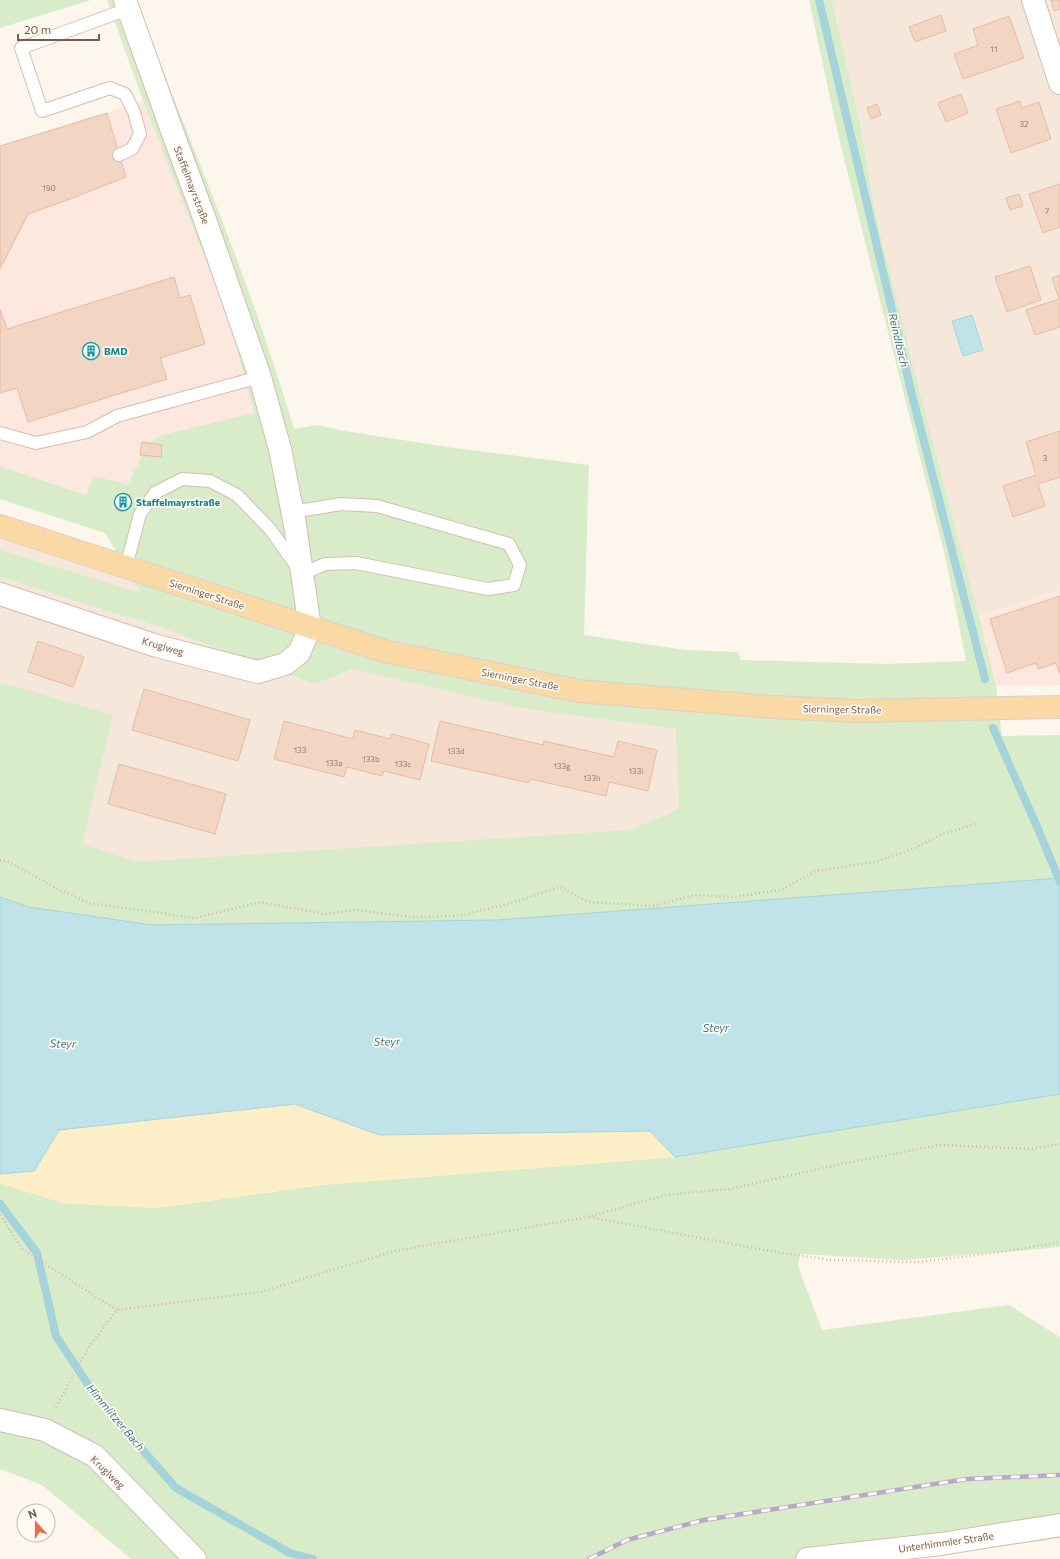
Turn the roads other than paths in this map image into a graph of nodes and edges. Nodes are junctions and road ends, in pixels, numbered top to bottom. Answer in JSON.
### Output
{"nodes":[{"id":1,"x":1033,"y":0,"type":"edge"},
{"id":2,"x":126,"y":4,"type":"edge"},
{"id":3,"x":1060,"y":83,"type":"edge"},
{"id":4,"x":120,"y":155,"type":"dead end"},
{"id":5,"x":260,"y":377,"type":"junction"},
{"id":6,"x":0,"y":433,"type":"edge"},
{"id":7,"x":292,"y":512,"type":"junction"},
{"id":8,"x":0,"y":526,"type":"edge"},
{"id":9,"x":126,"y":567,"type":"junction"},
{"id":10,"x":302,"y":574,"type":"junction"},
{"id":11,"x":0,"y":594,"type":"edge"},
{"id":12,"x":310,"y":628,"type":"junction"},
{"id":13,"x":1060,"y":707,"type":"edge"},
{"id":14,"x":0,"y":1420,"type":"edge"},
{"id":15,"x":1060,"y":1525,"type":"edge"},
{"id":16,"x":195,"y":1559,"type":"edge"},
{"id":17,"x":807,"y":1559,"type":"edge"}],
"edges":[{"from":1,"to":3,"type":"street"},
{"from":2,"to":4,"type":"lane"},
{"from":2,"to":5,"type":"street","name":"Staffelmayrstraße"},
{"from":5,"to":6,"type":"lane"},
{"from":5,"to":7,"type":"street","name":"Staffelmayrstraße"},
{"from":7,"to":10,"type":"street","name":"Staffelmayrstraße"},
{"from":7,"to":10,"type":"lane"},
{"from":8,"to":9,"type":"main road","name":"Sierninger Straße"},
{"from":9,"to":10,"type":"lane"},
{"from":9,"to":12,"type":"main road","name":"Sierninger Straße"},
{"from":10,"to":12,"type":"street","name":"Staffelmayrstraße"},
{"from":11,"to":12,"type":"street","name":"Kruglweg"},
{"from":12,"to":13,"type":"main road","name":"Sierninger Straße"},
{"from":14,"to":16,"type":"street","name":"Kruglweg"},
{"from":15,"to":17,"type":"street","name":"Unterhimmler Straße"}]}
